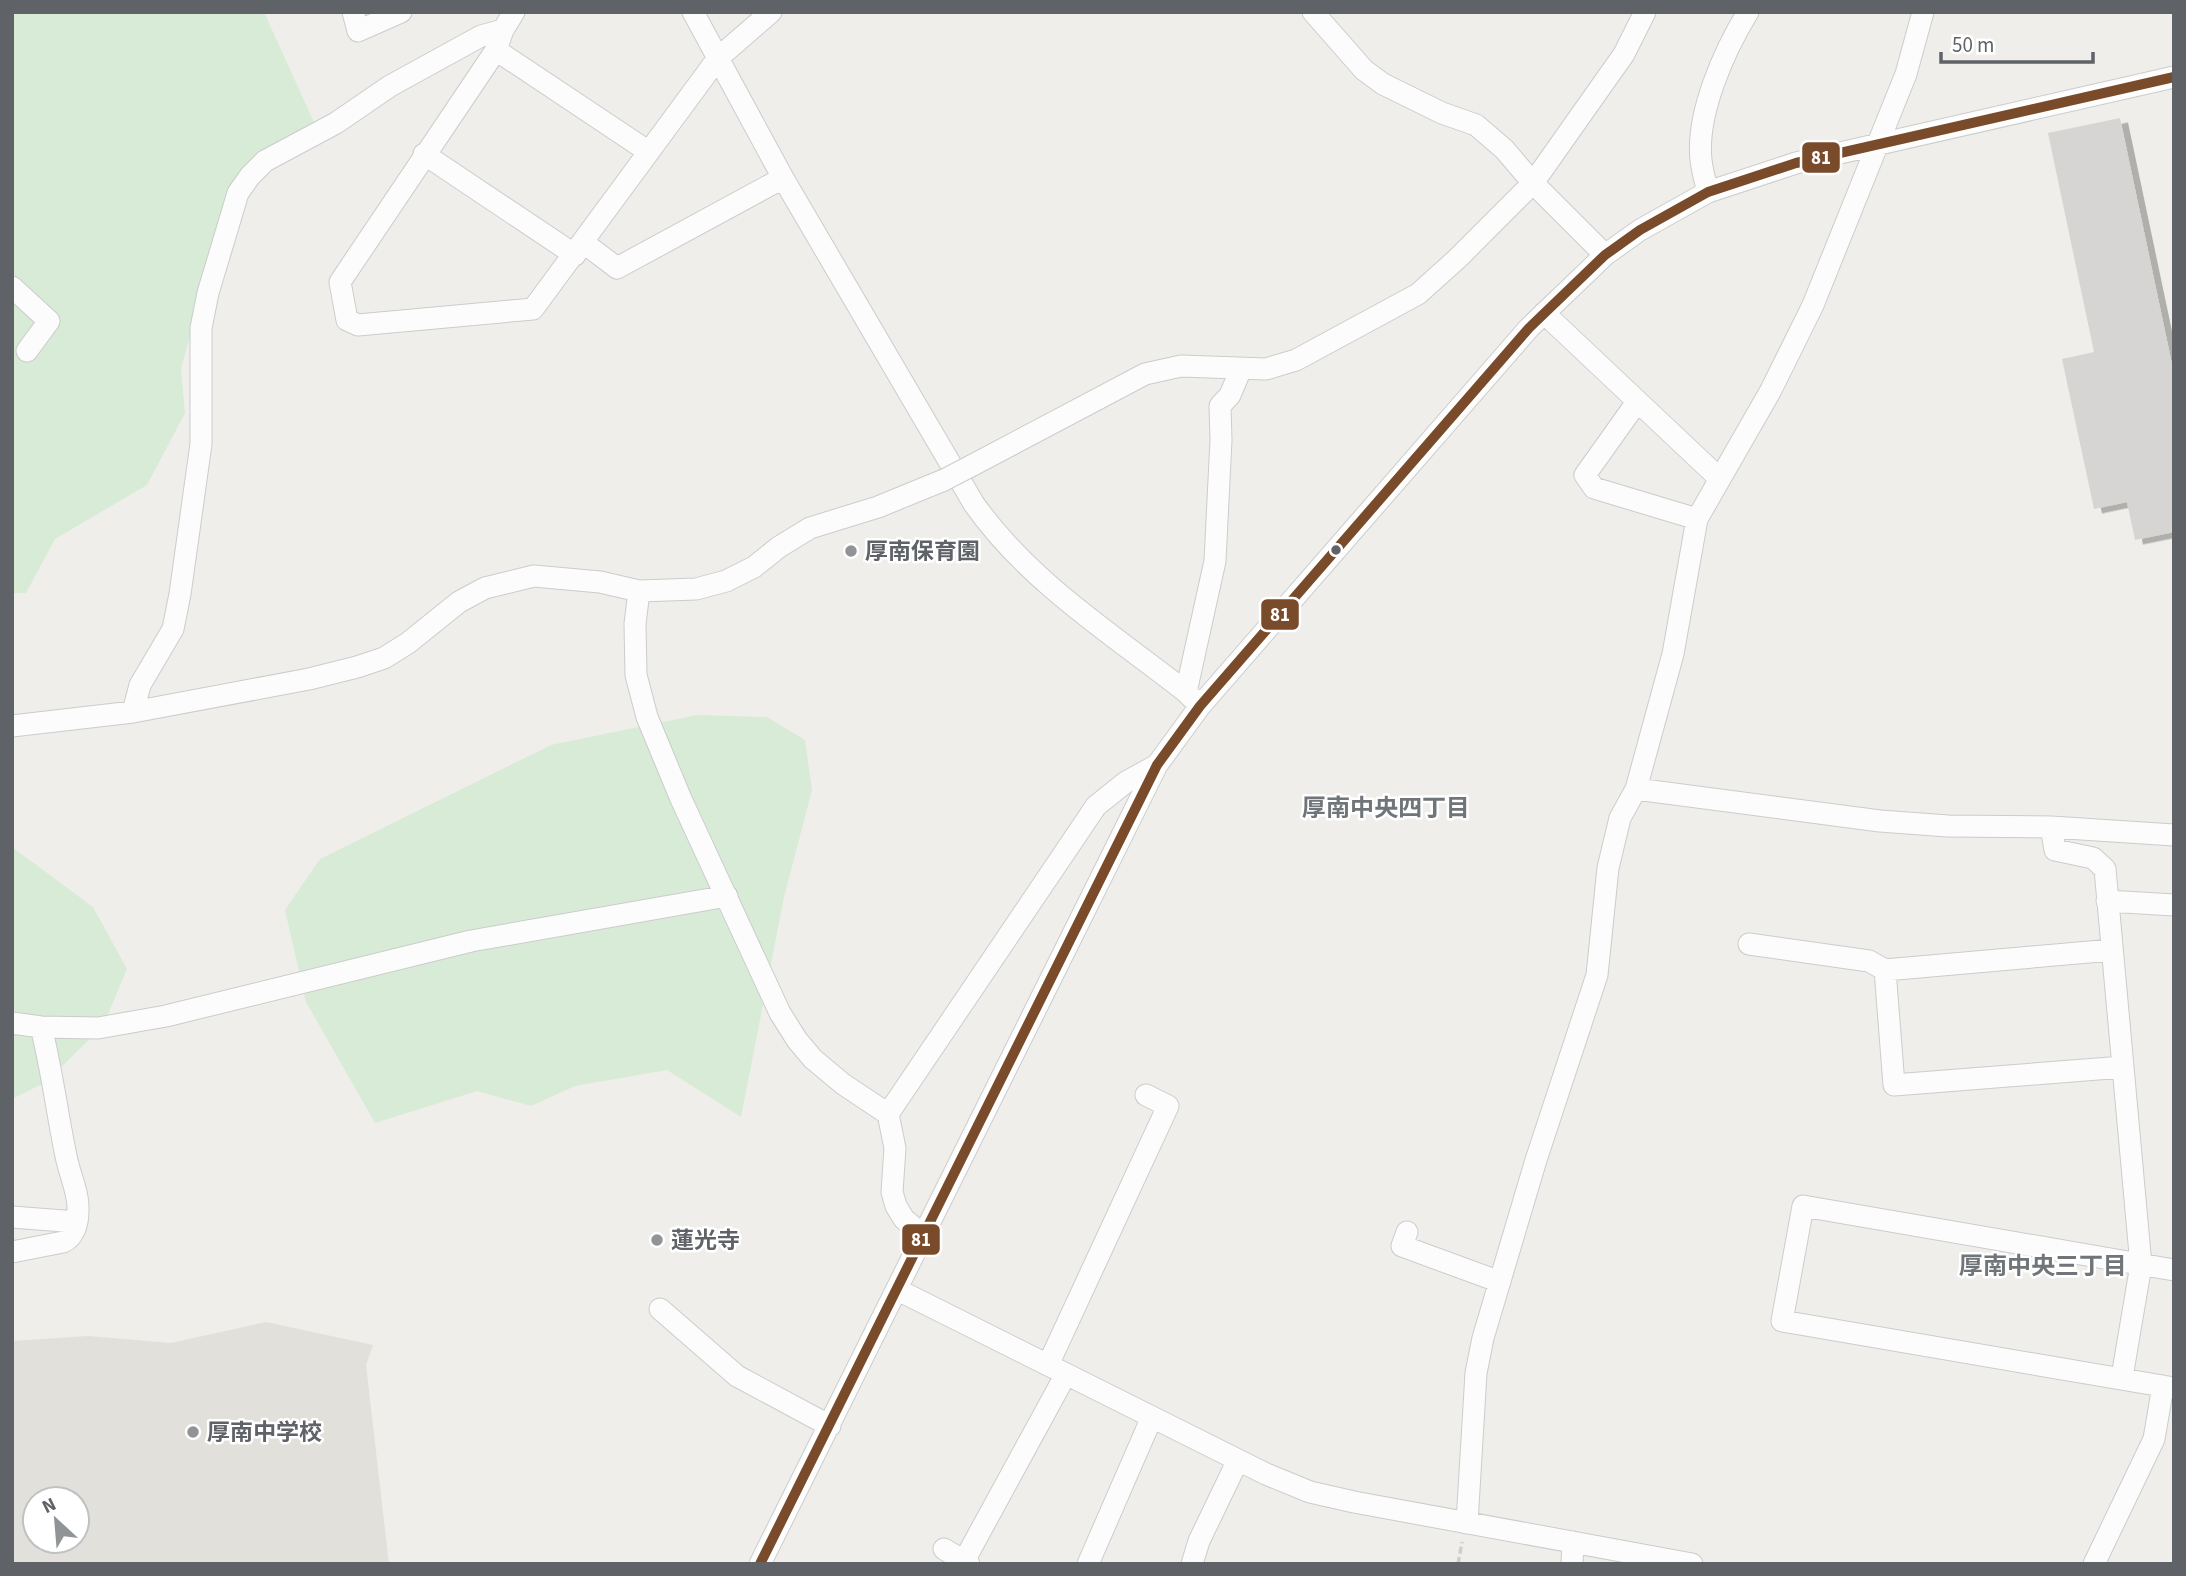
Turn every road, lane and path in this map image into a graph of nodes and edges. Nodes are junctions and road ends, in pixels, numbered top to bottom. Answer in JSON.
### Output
{"nodes":[{"id":1,"x":352,"y":12,"type":"edge"},
{"id":2,"x":401,"y":12,"type":"edge"},
{"id":3,"x":693,"y":12,"type":"edge"},
{"id":4,"x":771,"y":12,"type":"edge"},
{"id":5,"x":1313,"y":12,"type":"edge"},
{"id":6,"x":1645,"y":12,"type":"edge"},
{"id":7,"x":1748,"y":12,"type":"edge"},
{"id":8,"x":1923,"y":12,"type":"edge"},
{"id":9,"x":504,"y":31,"type":"edge"},
{"id":10,"x":718,"y":58,"type":"junction"},
{"id":11,"x":2174,"y":77,"type":"edge"},
{"id":12,"x":1877,"y":144,"type":"junction"},
{"id":13,"x":649,"y":152,"type":"junction"},
{"id":14,"x":424,"y":154,"type":"junction"},
{"id":15,"x":783,"y":178,"type":"junction"},
{"id":16,"x":1533,"y":183,"type":"junction"},
{"id":17,"x":1708,"y":192,"type":"junction"},
{"id":18,"x":579,"y":249,"type":"junction"},
{"id":19,"x":1605,"y":255,"type":"junction"},
{"id":20,"x":12,"y":287,"type":"edge"},
{"id":21,"x":1544,"y":313,"type":"junction"},
{"id":22,"x":27,"y":351,"type":"dead end"},
{"id":23,"x":1241,"y":369,"type":"junction"},
{"id":24,"x":1637,"y":402,"type":"junction"},
{"id":25,"x":1720,"y":479,"type":"junction"},
{"id":26,"x":1697,"y":519,"type":"junction"},
{"id":27,"x":639,"y":590,"type":"junction"},
{"id":28,"x":1193,"y":699,"type":"junction"},
{"id":29,"x":133,"y":712,"type":"junction"},
{"id":30,"x":12,"y":726,"type":"edge"},
{"id":31,"x":1157,"y":765,"type":"junction"},
{"id":32,"x":1636,"y":789,"type":"junction"},
{"id":33,"x":2051,"y":827,"type":"junction"},
{"id":34,"x":2174,"y":835,"type":"edge"},
{"id":35,"x":727,"y":896,"type":"junction"},
{"id":36,"x":2108,"y":901,"type":"junction"},
{"id":37,"x":2174,"y":905,"type":"edge"},
{"id":38,"x":1749,"y":944,"type":"dead end"},
{"id":39,"x":2112,"y":950,"type":"junction"},
{"id":40,"x":1885,"y":970,"type":"junction"},
{"id":41,"x":12,"y":1023,"type":"edge"},
{"id":42,"x":41,"y":1027,"type":"junction"},
{"id":43,"x":2123,"y":1067,"type":"junction"},
{"id":44,"x":1146,"y":1095,"type":"dead end"},
{"id":45,"x":888,"y":1114,"type":"junction"},
{"id":46,"x":12,"y":1217,"type":"edge"},
{"id":47,"x":77,"y":1222,"type":"junction"},
{"id":48,"x":1407,"y":1232,"type":"dead end"},
{"id":49,"x":924,"y":1236,"type":"junction"},
{"id":50,"x":12,"y":1252,"type":"edge"},
{"id":51,"x":2141,"y":1265,"type":"junction"},
{"id":52,"x":2174,"y":1270,"type":"edge"},
{"id":53,"x":1500,"y":1282,"type":"junction"},
{"id":54,"x":898,"y":1290,"type":"junction"},
{"id":55,"x":660,"y":1309,"type":"dead end"},
{"id":56,"x":1057,"y":1369,"type":"junction"},
{"id":57,"x":2122,"y":1377,"type":"junction"},
{"id":58,"x":2168,"y":1387,"type":"edge"},
{"id":59,"x":1152,"y":1416,"type":"junction"},
{"id":60,"x":830,"y":1426,"type":"junction"},
{"id":61,"x":1238,"y":1460,"type":"junction"},
{"id":62,"x":1467,"y":1522,"type":"junction"},
{"id":63,"x":1573,"y":1542,"type":"junction"},
{"id":64,"x":944,"y":1549,"type":"dead end"},
{"id":65,"x":967,"y":1562,"type":"edge"},
{"id":66,"x":760,"y":1564,"type":"edge"},
{"id":67,"x":1088,"y":1564,"type":"edge"},
{"id":68,"x":1192,"y":1564,"type":"edge"},
{"id":69,"x":1572,"y":1564,"type":"edge"},
{"id":70,"x":1692,"y":1564,"type":"edge"},
{"id":71,"x":2094,"y":1564,"type":"edge"}],
"edges":[{"from":1,"to":2,"type":"street"},
{"from":3,"to":10,"type":"street"},
{"from":4,"to":10,"type":"street"},
{"from":5,"to":16,"type":"street"},
{"from":6,"to":16,"type":"street"},
{"from":7,"to":17,"type":"street"},
{"from":8,"to":12,"type":"street"},
{"from":9,"to":13,"type":"street"},
{"from":9,"to":14,"type":"street"},
{"from":9,"to":29,"type":"street"},
{"from":10,"to":13,"type":"street"},
{"from":10,"to":15,"type":"street"},
{"from":11,"to":12,"type":"street"},
{"from":12,"to":17,"type":"street"},
{"from":12,"to":25,"type":"street"},
{"from":13,"to":18,"type":"street"},
{"from":14,"to":18,"type":"street"},
{"from":14,"to":18,"type":"street"},
{"from":15,"to":18,"type":"street"},
{"from":15,"to":28,"type":"street"},
{"from":16,"to":19,"type":"street"},
{"from":16,"to":23,"type":"street"},
{"from":17,"to":19,"type":"street"},
{"from":19,"to":21,"type":"street"},
{"from":20,"to":22,"type":"street"},
{"from":21,"to":24,"type":"street"},
{"from":21,"to":28,"type":"street"},
{"from":23,"to":27,"type":"street","bridge":true},
{"from":23,"to":28,"type":"street"},
{"from":24,"to":25,"type":"street"},
{"from":24,"to":26,"type":"street"},
{"from":25,"to":26,"type":"street"},
{"from":26,"to":32,"type":"street"},
{"from":27,"to":29,"type":"street"},
{"from":27,"to":35,"type":"street"},
{"from":28,"to":31,"type":"street"},
{"from":29,"to":30,"type":"street"},
{"from":31,"to":45,"type":"street"},
{"from":31,"to":49,"type":"street"},
{"from":32,"to":33,"type":"street"},
{"from":32,"to":53,"type":"street"},
{"from":33,"to":34,"type":"street"},
{"from":33,"to":36,"type":"street"},
{"from":35,"to":42,"type":"street"},
{"from":35,"to":45,"type":"street"},
{"from":36,"to":37,"type":"street"},
{"from":36,"to":39,"type":"street"},
{"from":38,"to":40,"type":"street"},
{"from":39,"to":40,"type":"street"},
{"from":39,"to":43,"type":"street"},
{"from":40,"to":43,"type":"street"},
{"from":41,"to":42,"type":"street"},
{"from":42,"to":47,"type":"street"},
{"from":43,"to":51,"type":"street"},
{"from":44,"to":56,"type":"street"},
{"from":45,"to":49,"type":"street"},
{"from":46,"to":47,"type":"street"},
{"from":47,"to":50,"type":"street"},
{"from":48,"to":53,"type":"street"},
{"from":49,"to":54,"type":"street"},
{"from":51,"to":52,"type":"street"},
{"from":51,"to":57,"type":"street"},
{"from":51,"to":57,"type":"street"},
{"from":53,"to":62,"type":"street"},
{"from":54,"to":56,"type":"street"},
{"from":54,"to":60,"type":"street"},
{"from":55,"to":60,"type":"street"},
{"from":56,"to":59,"type":"street"},
{"from":56,"to":65,"type":"street"},
{"from":57,"to":58,"type":"street"},
{"from":58,"to":71,"type":"street"},
{"from":59,"to":61,"type":"street"},
{"from":59,"to":67,"type":"street"},
{"from":60,"to":66,"type":"street"},
{"from":61,"to":62,"type":"street"},
{"from":61,"to":68,"type":"street"},
{"from":62,"to":63,"type":"street"},
{"from":63,"to":69,"type":"street"},
{"from":63,"to":70,"type":"street"},
{"from":64,"to":65,"type":"street"}]}
